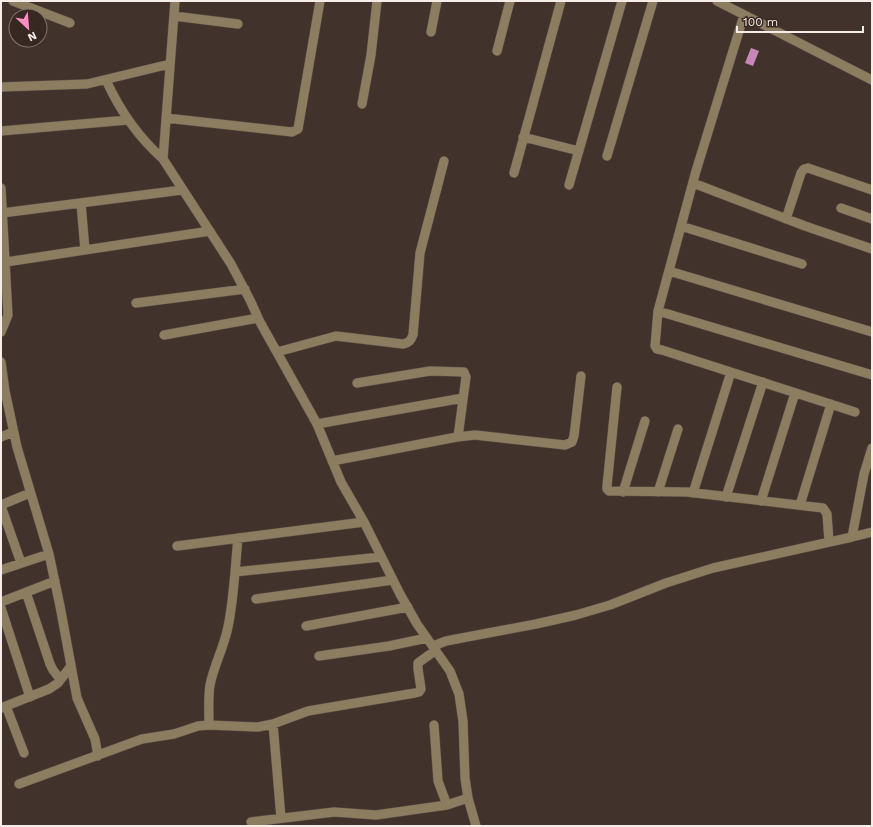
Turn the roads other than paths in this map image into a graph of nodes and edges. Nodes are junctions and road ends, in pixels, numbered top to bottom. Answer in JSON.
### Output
{"nodes":[{"id":1,"x":13,"y":1,"type":"edge"},
{"id":2,"x":175,"y":1,"type":"edge"},
{"id":3,"x":320,"y":1,"type":"edge"},
{"id":4,"x":378,"y":1,"type":"edge"},
{"id":5,"x":437,"y":1,"type":"edge"},
{"id":6,"x":510,"y":1,"type":"edge"},
{"id":7,"x":561,"y":1,"type":"edge"},
{"id":8,"x":622,"y":1,"type":"edge"},
{"id":9,"x":653,"y":1,"type":"edge"},
{"id":10,"x":723,"y":2,"type":"edge"},
{"id":11,"x":744,"y":15,"type":"junction"},
{"id":12,"x":174,"y":16,"type":"junction"},
{"id":13,"x":70,"y":23,"type":"dead end"},
{"id":14,"x":238,"y":24,"type":"dead end"},
{"id":15,"x":431,"y":32,"type":"dead end"},
{"id":16,"x":497,"y":51,"type":"dead end"},
{"id":17,"x":170,"y":64,"type":"junction"},
{"id":18,"x":106,"y":80,"type":"junction"},
{"id":19,"x":872,"y":80,"type":"edge"},
{"id":20,"x":1,"y":87,"type":"edge"},
{"id":21,"x":362,"y":104,"type":"dead end"},
{"id":22,"x":166,"y":118,"type":"junction"},
{"id":23,"x":128,"y":120,"type":"junction"},
{"id":24,"x":1,"y":131,"type":"edge"},
{"id":25,"x":524,"y":137,"type":"junction"},
{"id":26,"x":579,"y":151,"type":"junction"},
{"id":27,"x":607,"y":156,"type":"dead end"},
{"id":28,"x":163,"y":159,"type":"junction"},
{"id":29,"x":444,"y":161,"type":"dead end"},
{"id":30,"x":514,"y":173,"type":"dead end"},
{"id":31,"x":693,"y":183,"type":"junction"},
{"id":32,"x":569,"y":185,"type":"dead end"},
{"id":33,"x":1,"y":188,"type":"edge"},
{"id":34,"x":182,"y":190,"type":"junction"},
{"id":35,"x":872,"y":190,"type":"edge"},
{"id":36,"x":81,"y":203,"type":"junction"},
{"id":37,"x":841,"y":208,"type":"dead end"},
{"id":38,"x":2,"y":213,"type":"junction"},
{"id":39,"x":786,"y":219,"type":"junction"},
{"id":40,"x":872,"y":219,"type":"edge"},
{"id":41,"x":681,"y":226,"type":"junction"},
{"id":42,"x":210,"y":231,"type":"junction"},
{"id":43,"x":872,"y":249,"type":"edge"},
{"id":44,"x":85,"y":250,"type":"junction"},
{"id":45,"x":6,"y":262,"type":"junction"},
{"id":46,"x":802,"y":264,"type":"dead end"},
{"id":47,"x":669,"y":271,"type":"junction"},
{"id":48,"x":4,"y":281,"type":"edge"},
{"id":49,"x":245,"y":289,"type":"junction"},
{"id":50,"x":136,"y":304,"type":"dead end"},
{"id":51,"x":658,"y":312,"type":"junction"},
{"id":52,"x":258,"y":318,"type":"junction"},
{"id":53,"x":1,"y":332,"type":"edge"},
{"id":54,"x":872,"y":332,"type":"edge"},
{"id":55,"x":164,"y":335,"type":"dead end"},
{"id":56,"x":277,"y":352,"type":"junction"},
{"id":57,"x":1,"y":362,"type":"edge"},
{"id":58,"x":731,"y":372,"type":"junction"},
{"id":59,"x":872,"y":375,"type":"edge"},
{"id":60,"x":581,"y":376,"type":"dead end"},
{"id":61,"x":763,"y":382,"type":"junction"},
{"id":62,"x":357,"y":383,"type":"dead end"},
{"id":63,"x":617,"y":387,"type":"dead end"},
{"id":64,"x":795,"y":393,"type":"junction"},
{"id":65,"x":463,"y":398,"type":"junction"},
{"id":66,"x":831,"y":404,"type":"junction"},
{"id":67,"x":855,"y":412,"type":"dead end"},
{"id":68,"x":645,"y":421,"type":"dead end"},
{"id":69,"x":317,"y":424,"type":"junction"},
{"id":70,"x":678,"y":429,"type":"dead end"},
{"id":71,"x":13,"y":432,"type":"junction"},
{"id":72,"x":1,"y":437,"type":"edge"},
{"id":73,"x":458,"y":437,"type":"junction"},
{"id":74,"x":872,"y":448,"type":"edge"},
{"id":75,"x":332,"y":461,"type":"junction"},
{"id":76,"x":623,"y":492,"type":"junction"},
{"id":77,"x":658,"y":492,"type":"junction"},
{"id":78,"x":30,"y":493,"type":"junction"},
{"id":79,"x":693,"y":493,"type":"junction"},
{"id":80,"x":726,"y":497,"type":"junction"},
{"id":81,"x":761,"y":501,"type":"junction"},
{"id":82,"x":1,"y":505,"type":"edge"},
{"id":83,"x":800,"y":505,"type":"junction"},
{"id":84,"x":364,"y":522,"type":"junction"},
{"id":85,"x":872,"y":532,"type":"edge"},
{"id":86,"x":852,"y":537,"type":"junction"},
{"id":87,"x":238,"y":538,"type":"junction"},
{"id":88,"x":829,"y":542,"type":"junction"},
{"id":89,"x":177,"y":546,"type":"dead end"},
{"id":90,"x":49,"y":554,"type":"junction"},
{"id":91,"x":381,"y":557,"type":"junction"},
{"id":92,"x":21,"y":563,"type":"junction"},
{"id":93,"x":1,"y":570,"type":"edge"},
{"id":94,"x":235,"y":572,"type":"junction"},
{"id":95,"x":393,"y":580,"type":"junction"},
{"id":96,"x":55,"y":581,"type":"junction"},
{"id":97,"x":26,"y":592,"type":"junction"},
{"id":98,"x":256,"y":599,"type":"dead end"},
{"id":99,"x":1,"y":602,"type":"edge"},
{"id":100,"x":408,"y":607,"type":"junction"},
{"id":101,"x":1,"y":608,"type":"edge"},
{"id":102,"x":306,"y":626,"type":"dead end"},
{"id":103,"x":428,"y":638,"type":"junction"},
{"id":104,"x":435,"y":648,"type":"junction"},
{"id":105,"x":319,"y":656,"type":"dead end"},
{"id":106,"x":71,"y":666,"type":"junction"},
{"id":107,"x":60,"y":679,"type":"junction"},
{"id":108,"x":30,"y":697,"type":"junction"},
{"id":109,"x":3,"y":707,"type":"edge"},
{"id":110,"x":273,"y":724,"type":"junction"},
{"id":111,"x":209,"y":725,"type":"junction"},
{"id":112,"x":434,"y":725,"type":"dead end"},
{"id":113,"x":24,"y":753,"type":"dead end"},
{"id":114,"x":98,"y":756,"type":"junction"},
{"id":115,"x":19,"y":784,"type":"dead end"},
{"id":116,"x":468,"y":798,"type":"junction"},
{"id":117,"x":447,"y":805,"type":"junction"},
{"id":118,"x":281,"y":818,"type":"junction"},
{"id":119,"x":251,"y":822,"type":"dead end"},
{"id":120,"x":476,"y":826,"type":"edge"}],
"edges":[{"from":1,"to":13,"type":"street"},
{"from":2,"to":12,"type":"street"},
{"from":3,"to":22,"type":"street"},
{"from":4,"to":21,"type":"street"},
{"from":5,"to":15,"type":"street"},
{"from":6,"to":16,"type":"street"},
{"from":7,"to":25,"type":"street"},
{"from":8,"to":26,"type":"street"},
{"from":9,"to":27,"type":"street"},
{"from":10,"to":11,"type":"street"},
{"from":11,"to":19,"type":"street"},
{"from":11,"to":31,"type":"street"},
{"from":12,"to":14,"type":"street"},
{"from":12,"to":17,"type":"street"},
{"from":17,"to":18,"type":"street"},
{"from":17,"to":22,"type":"street"},
{"from":18,"to":20,"type":"street"},
{"from":18,"to":23,"type":"street"},
{"from":22,"to":28,"type":"street"},
{"from":23,"to":24,"type":"street"},
{"from":23,"to":28,"type":"street"},
{"from":25,"to":26,"type":"street"},
{"from":25,"to":30,"type":"street"},
{"from":26,"to":32,"type":"street"},
{"from":28,"to":34,"type":"street"},
{"from":29,"to":56,"type":"street"},
{"from":31,"to":39,"type":"street"},
{"from":31,"to":41,"type":"street"},
{"from":33,"to":38,"type":"street"},
{"from":34,"to":36,"type":"street"},
{"from":34,"to":42,"type":"street"},
{"from":35,"to":39,"type":"street"},
{"from":36,"to":38,"type":"street"},
{"from":36,"to":44,"type":"street"},
{"from":37,"to":40,"type":"street"},
{"from":38,"to":45,"type":"street"},
{"from":39,"to":43,"type":"street"},
{"from":41,"to":46,"type":"street"},
{"from":41,"to":47,"type":"street"},
{"from":42,"to":44,"type":"street"},
{"from":42,"to":49,"type":"street"},
{"from":44,"to":45,"type":"street"},
{"from":45,"to":48,"type":"street"},
{"from":47,"to":51,"type":"street"},
{"from":47,"to":54,"type":"street"},
{"from":48,"to":53,"type":"street"},
{"from":49,"to":50,"type":"street"},
{"from":49,"to":52,"type":"street"},
{"from":51,"to":58,"type":"street"},
{"from":51,"to":59,"type":"street"},
{"from":52,"to":55,"type":"street"},
{"from":52,"to":56,"type":"street"},
{"from":56,"to":69,"type":"street"},
{"from":57,"to":71,"type":"street"},
{"from":58,"to":61,"type":"street"},
{"from":58,"to":79,"type":"street"},
{"from":60,"to":73,"type":"street"},
{"from":61,"to":64,"type":"street"},
{"from":61,"to":80,"type":"street"},
{"from":62,"to":65,"type":"street"},
{"from":63,"to":76,"type":"street"},
{"from":64,"to":66,"type":"street"},
{"from":64,"to":81,"type":"street"},
{"from":65,"to":69,"type":"street"},
{"from":65,"to":73,"type":"street"},
{"from":66,"to":67,"type":"street"},
{"from":66,"to":83,"type":"street"},
{"from":68,"to":76,"type":"street"},
{"from":69,"to":75,"type":"street"},
{"from":70,"to":77,"type":"street"},
{"from":71,"to":72,"type":"street"},
{"from":71,"to":78,"type":"street"},
{"from":73,"to":75,"type":"street"},
{"from":74,"to":86,"type":"street"},
{"from":75,"to":84,"type":"street"},
{"from":76,"to":77,"type":"street"},
{"from":77,"to":79,"type":"street"},
{"from":78,"to":82,"type":"street"},
{"from":78,"to":90,"type":"street"},
{"from":79,"to":80,"type":"street"},
{"from":80,"to":81,"type":"street"},
{"from":81,"to":83,"type":"street"},
{"from":82,"to":92,"type":"street"},
{"from":83,"to":88,"type":"street"},
{"from":84,"to":87,"type":"street"},
{"from":84,"to":91,"type":"street"},
{"from":85,"to":86,"type":"street"},
{"from":86,"to":88,"type":"street"},
{"from":87,"to":89,"type":"street"},
{"from":87,"to":94,"type":"street"},
{"from":88,"to":104,"type":"street"},
{"from":90,"to":92,"type":"street"},
{"from":90,"to":96,"type":"street"},
{"from":91,"to":94,"type":"street"},
{"from":91,"to":95,"type":"street"},
{"from":92,"to":93,"type":"street"},
{"from":94,"to":111,"type":"street"},
{"from":95,"to":98,"type":"street"},
{"from":95,"to":100,"type":"street"},
{"from":96,"to":97,"type":"street"},
{"from":96,"to":106,"type":"street"},
{"from":97,"to":99,"type":"street"},
{"from":97,"to":107,"type":"street"},
{"from":100,"to":102,"type":"street"},
{"from":100,"to":103,"type":"street"},
{"from":101,"to":108,"type":"street"},
{"from":103,"to":104,"type":"street"},
{"from":103,"to":105,"type":"street"},
{"from":104,"to":110,"type":"street"},
{"from":104,"to":116,"type":"street"},
{"from":106,"to":107,"type":"street"},
{"from":106,"to":114,"type":"street"},
{"from":107,"to":108,"type":"street"},
{"from":108,"to":109,"type":"street"},
{"from":109,"to":113,"type":"street"},
{"from":110,"to":111,"type":"street"},
{"from":110,"to":118,"type":"street"},
{"from":111,"to":114,"type":"street"},
{"from":112,"to":117,"type":"street"},
{"from":114,"to":115,"type":"street"},
{"from":116,"to":117,"type":"street"},
{"from":116,"to":120,"type":"street"},
{"from":117,"to":118,"type":"street"},
{"from":118,"to":119,"type":"street"}]}
